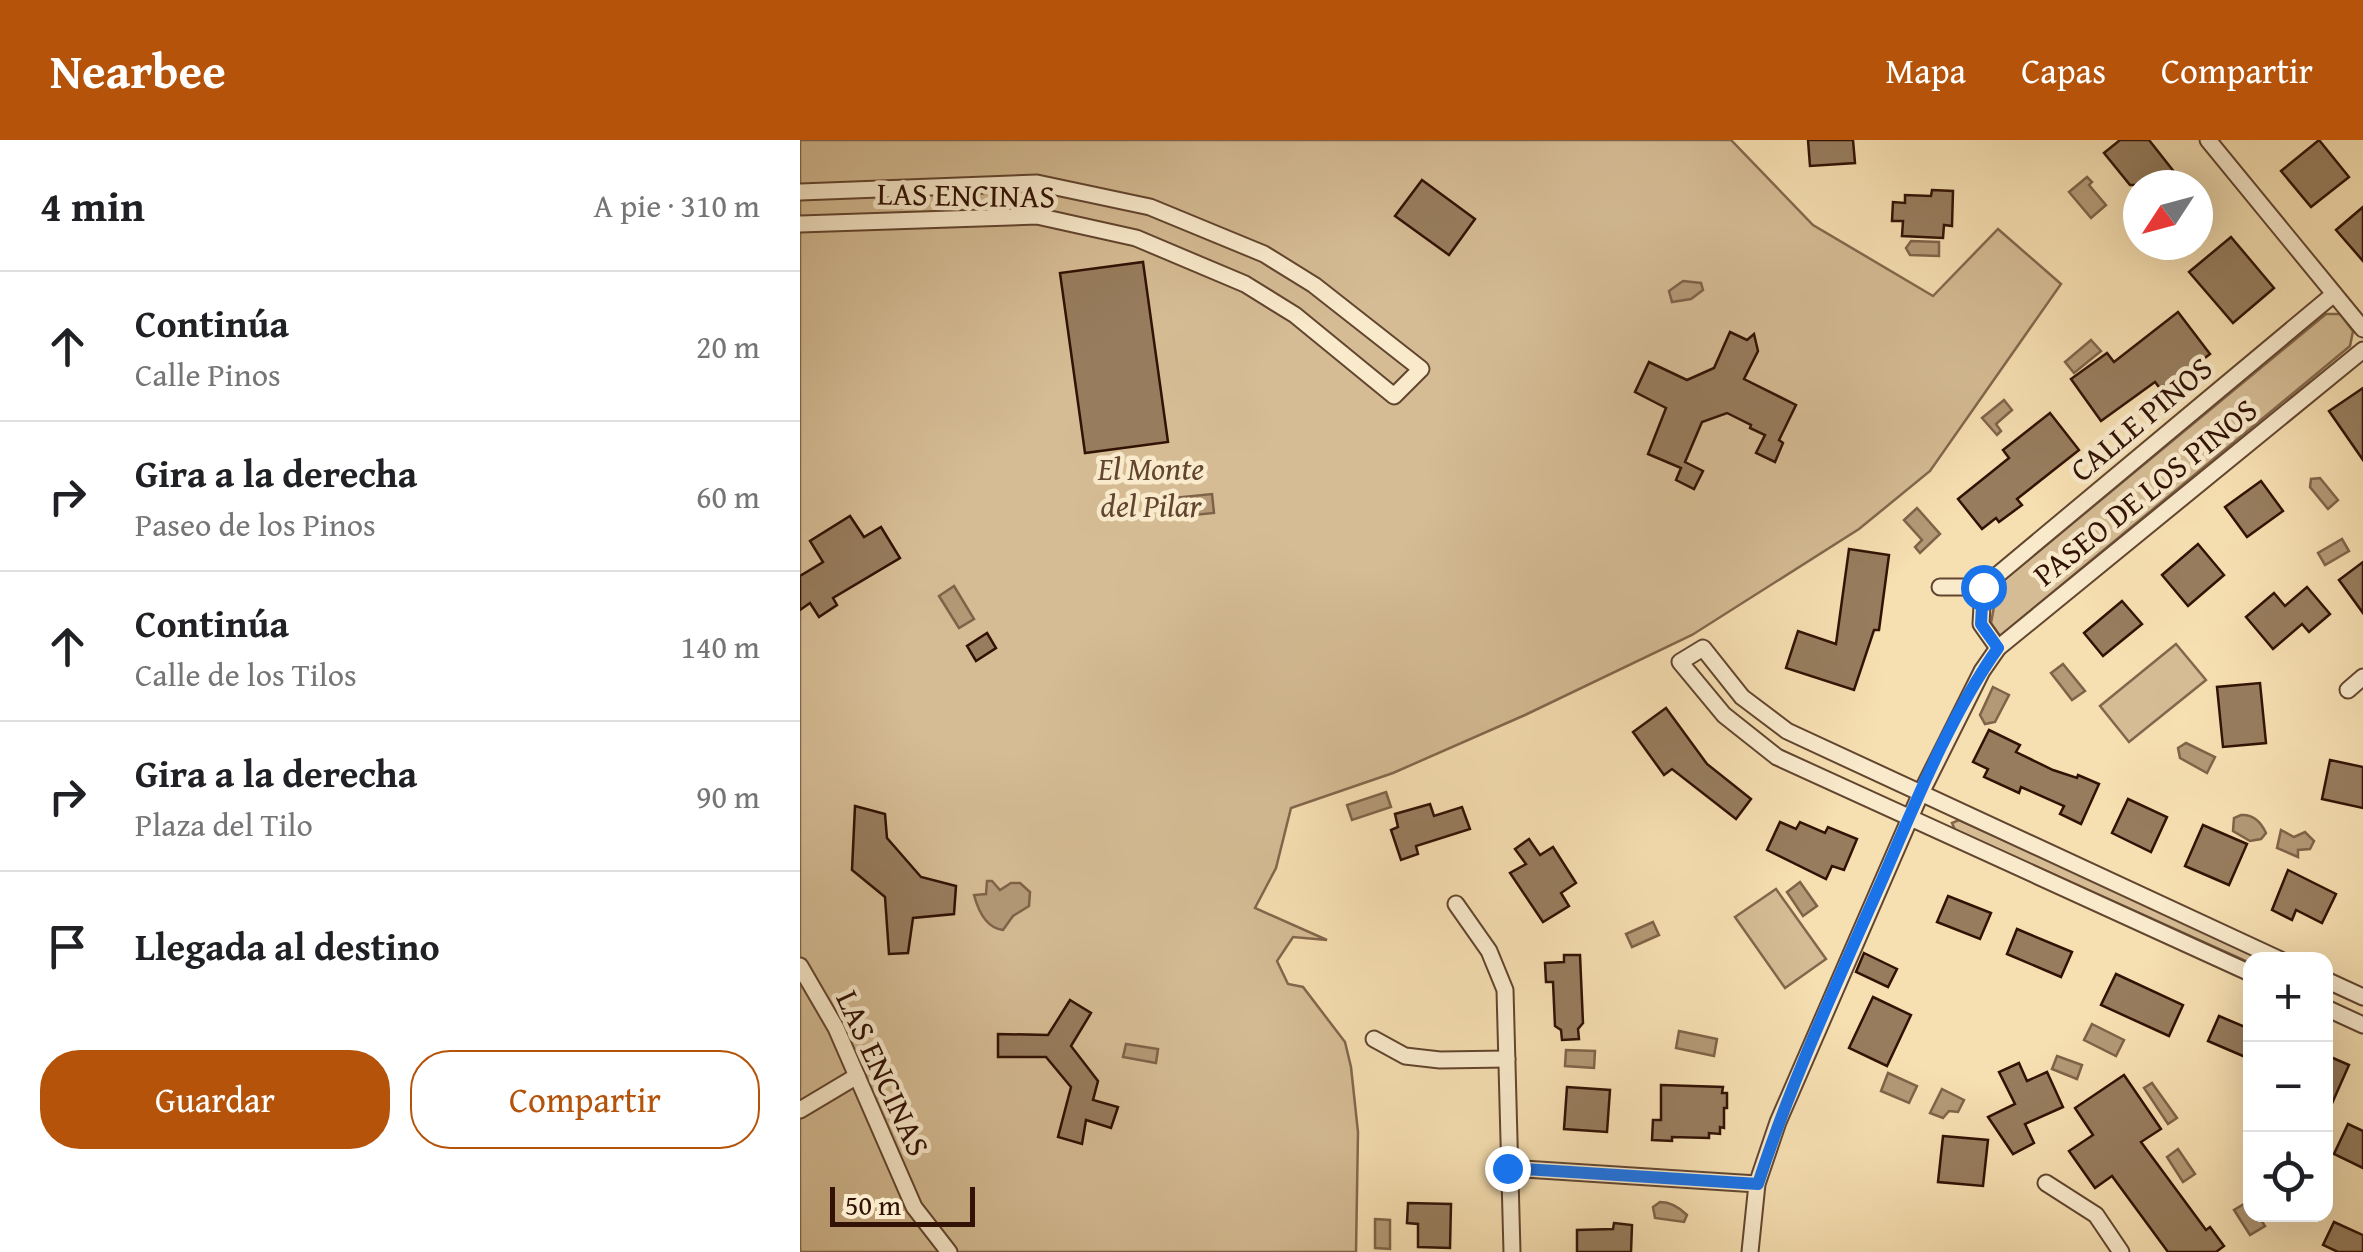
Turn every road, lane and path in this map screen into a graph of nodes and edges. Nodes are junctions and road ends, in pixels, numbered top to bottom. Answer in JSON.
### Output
{"nodes":[{"id":1,"x":2208,"y":140,"type":"edge"},
{"id":2,"x":800,"y":192,"type":"edge"},
{"id":3,"x":800,"y":224,"type":"edge"},
{"id":4,"x":2334,"y":294,"type":"junction"},
{"id":5,"x":2363,"y":329,"type":"edge"},
{"id":6,"x":2363,"y":350,"type":"edge"},
{"id":7,"x":1940,"y":587,"type":"dead end"},
{"id":8,"x":1983,"y":587,"type":"junction"},
{"id":9,"x":1998,"y":648,"type":"junction"},
{"id":10,"x":2363,"y":677,"type":"edge"},
{"id":11,"x":2348,"y":690,"type":"dead end"},
{"id":12,"x":1920,"y":795,"type":"junction"},
{"id":13,"x":1910,"y":818,"type":"junction"},
{"id":14,"x":1456,"y":904,"type":"dead end"},
{"id":15,"x":2263,"y":952,"type":"edge"},
{"id":16,"x":800,"y":966,"type":"edge"},
{"id":17,"x":2243,"y":971,"type":"edge"},
{"id":18,"x":2333,"y":983,"type":"edge"},
{"id":19,"x":2363,"y":997,"type":"edge"},
{"id":20,"x":2333,"y":1011,"type":"edge"},
{"id":21,"x":2363,"y":1025,"type":"edge"},
{"id":22,"x":1374,"y":1039,"type":"dead end"},
{"id":23,"x":1506,"y":1059,"type":"junction"},
{"id":24,"x":857,"y":1076,"type":"junction"},
{"id":25,"x":800,"y":1110,"type":"edge"},
{"id":26,"x":1507,"y":1168,"type":"junction"},
{"id":27,"x":2046,"y":1183,"type":"dead end"},
{"id":28,"x":1758,"y":1184,"type":"junction"},
{"id":29,"x":949,"y":1252,"type":"edge"},
{"id":30,"x":1512,"y":1252,"type":"edge"},
{"id":31,"x":1750,"y":1252,"type":"edge"},
{"id":32,"x":2122,"y":1252,"type":"edge"}],
"edges":[{"from":1,"to":4,"type":"street"},
{"from":2,"to":3,"type":"street","name":"LAS ENCINAS"},
{"from":4,"to":5,"type":"street"},
{"from":4,"to":8,"type":"street","name":"CALLE PINOS"},
{"from":6,"to":9,"type":"street","name":"PASEO DE LOS PINOS"},
{"from":7,"to":8,"type":"street"},
{"from":8,"to":9,"type":"street"},
{"from":9,"to":12,"type":"street","name":"PASEO DE LOS PINOS"},
{"from":10,"to":11,"type":"street"},
{"from":12,"to":13,"type":"street","name":"PASEO DE LOS PINOS"},
{"from":12,"to":13,"type":"street"},
{"from":12,"to":15,"type":"street"},
{"from":13,"to":17,"type":"street"},
{"from":13,"to":28,"type":"street","name":"PASEO DE LOS PINOS"},
{"from":14,"to":23,"type":"street"},
{"from":16,"to":24,"type":"street","name":"LAS ENCINAS"},
{"from":18,"to":19,"type":"street"},
{"from":20,"to":21,"type":"street"},
{"from":22,"to":23,"type":"street"},
{"from":23,"to":26,"type":"street"},
{"from":24,"to":25,"type":"street"},
{"from":24,"to":29,"type":"street","name":"LAS ENCINAS"},
{"from":26,"to":28,"type":"street"},
{"from":26,"to":30,"type":"street"},
{"from":27,"to":32,"type":"street"},
{"from":28,"to":31,"type":"street","name":"PASEO DE LOS PINOS"}]}
